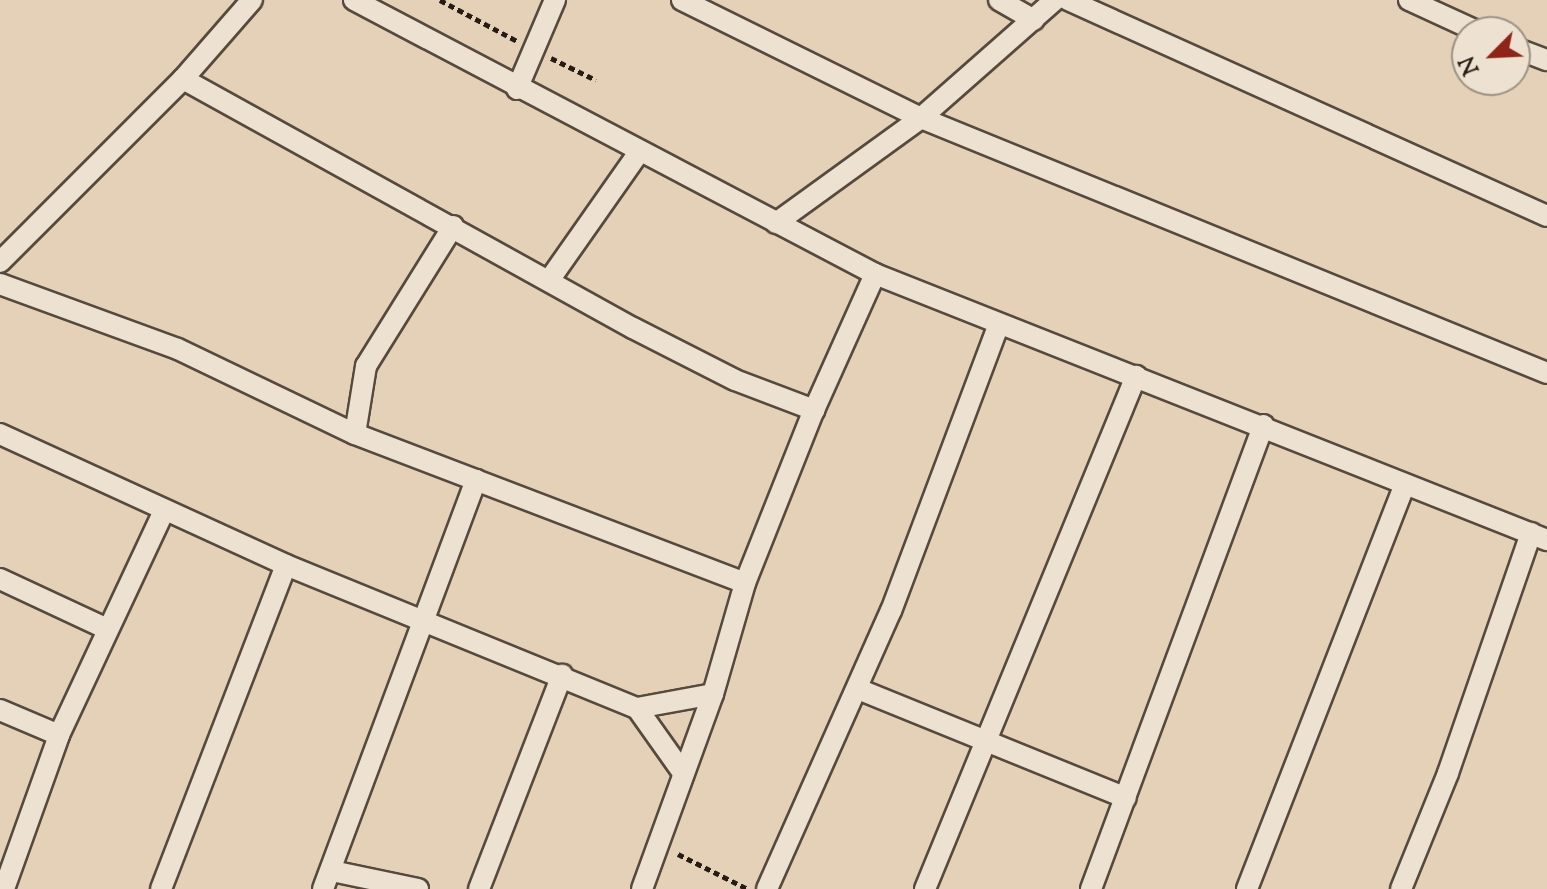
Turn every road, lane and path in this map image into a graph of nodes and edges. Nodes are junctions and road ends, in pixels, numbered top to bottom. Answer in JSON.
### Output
{"nodes":[{"id":1,"x":252,"y":0,"type":"edge"},
{"id":2,"x":354,"y":0,"type":"edge"},
{"id":3,"x":555,"y":0,"type":"edge"},
{"id":4,"x":682,"y":0,"type":"edge"},
{"id":5,"x":999,"y":0,"type":"edge"},
{"id":6,"x":1055,"y":0,"type":"edge"},
{"id":7,"x":1068,"y":0,"type":"edge"},
{"id":8,"x":1409,"y":0,"type":"edge"},
{"id":9,"x":1451,"y":19,"type":"edge"},
{"id":10,"x":1034,"y":20,"type":"junction"},
{"id":11,"x":183,"y":79,"type":"junction"},
{"id":12,"x":517,"y":89,"type":"junction"},
{"id":13,"x":921,"y":118,"type":"junction"},
{"id":14,"x":638,"y":154,"type":"junction"},
{"id":15,"x":1547,"y":216,"type":"edge"},
{"id":16,"x":776,"y":223,"type":"junction"},
{"id":17,"x":453,"y":226,"type":"junction"},
{"id":18,"x":0,"y":262,"type":"edge"},
{"id":19,"x":875,"y":274,"type":"junction"},
{"id":20,"x":550,"y":279,"type":"junction"},
{"id":21,"x":0,"y":284,"type":"edge"},
{"id":22,"x":998,"y":326,"type":"junction"},
{"id":23,"x":1547,"y":373,"type":"edge"},
{"id":24,"x":1136,"y":376,"type":"junction"},
{"id":25,"x":814,"y":410,"type":"junction"},
{"id":26,"x":1264,"y":425,"type":"junction"},
{"id":27,"x":0,"y":434,"type":"edge"},
{"id":28,"x":355,"y":434,"type":"junction"},
{"id":29,"x":476,"y":480,"type":"junction"},
{"id":30,"x":1404,"y":486,"type":"junction"},
{"id":31,"x":164,"y":511,"type":"junction"},
{"id":32,"x":1539,"y":536,"type":"edge"},
{"id":33,"x":286,"y":565,"type":"junction"},
{"id":34,"x":0,"y":579,"type":"edge"},
{"id":35,"x":745,"y":583,"type":"junction"},
{"id":36,"x":420,"y":620,"type":"junction"},
{"id":37,"x":107,"y":629,"type":"junction"},
{"id":38,"x":562,"y":675,"type":"junction"},
{"id":39,"x":858,"y":689,"type":"junction"},
{"id":40,"x":713,"y":694,"type":"junction"},
{"id":41,"x":637,"y":708,"type":"junction"},
{"id":42,"x":0,"y":710,"type":"edge"},
{"id":43,"x":59,"y":735,"type":"junction"},
{"id":44,"x":988,"y":741,"type":"junction"},
{"id":45,"x":683,"y":773,"type":"junction"},
{"id":46,"x":1126,"y":798,"type":"junction"},
{"id":47,"x":657,"y":844,"type":"junction"},
{"id":48,"x":8,"y":852,"type":"edge"},
{"id":49,"x":327,"y":880,"type":"edge"},
{"id":50,"x":4,"y":889,"type":"edge"},
{"id":51,"x":161,"y":889,"type":"edge"},
{"id":52,"x":418,"y":889,"type":"edge"},
{"id":53,"x":479,"y":889,"type":"edge"},
{"id":54,"x":642,"y":889,"type":"edge"},
{"id":55,"x":748,"y":889,"type":"edge"},
{"id":56,"x":767,"y":889,"type":"edge"},
{"id":57,"x":925,"y":889,"type":"edge"},
{"id":58,"x":1091,"y":889,"type":"edge"},
{"id":59,"x":1247,"y":889,"type":"edge"},
{"id":60,"x":1401,"y":889,"type":"edge"}],
"edges":[{"from":1,"to":11,"type":"street"},
{"from":2,"to":12,"type":"street"},
{"from":3,"to":12,"type":"street"},
{"from":4,"to":13,"type":"street"},
{"from":5,"to":10,"type":"street"},
{"from":6,"to":10,"type":"street"},
{"from":7,"to":15,"type":"street"},
{"from":8,"to":9,"type":"street"},
{"from":10,"to":13,"type":"street"},
{"from":11,"to":17,"type":"street"},
{"from":11,"to":18,"type":"street"},
{"from":12,"to":14,"type":"street"},
{"from":13,"to":16,"type":"street"},
{"from":13,"to":23,"type":"street"},
{"from":14,"to":16,"type":"street"},
{"from":14,"to":20,"type":"street"},
{"from":16,"to":19,"type":"street"},
{"from":17,"to":20,"type":"street"},
{"from":17,"to":28,"type":"street"},
{"from":19,"to":22,"type":"street"},
{"from":19,"to":25,"type":"street"},
{"from":20,"to":25,"type":"street"},
{"from":21,"to":28,"type":"street"},
{"from":22,"to":24,"type":"street"},
{"from":22,"to":39,"type":"street"},
{"from":24,"to":26,"type":"street"},
{"from":24,"to":44,"type":"street"},
{"from":25,"to":35,"type":"street"},
{"from":26,"to":30,"type":"street"},
{"from":26,"to":46,"type":"street"},
{"from":27,"to":31,"type":"street"},
{"from":28,"to":29,"type":"street"},
{"from":29,"to":35,"type":"street"},
{"from":29,"to":36,"type":"street"},
{"from":30,"to":32,"type":"street"},
{"from":30,"to":59,"type":"street"},
{"from":31,"to":33,"type":"street"},
{"from":31,"to":37,"type":"street"},
{"from":32,"to":60,"type":"street"},
{"from":33,"to":36,"type":"street"},
{"from":33,"to":51,"type":"street"},
{"from":34,"to":37,"type":"street"},
{"from":35,"to":40,"type":"street"},
{"from":36,"to":38,"type":"street"},
{"from":36,"to":49,"type":"street"},
{"from":37,"to":43,"type":"street"},
{"from":38,"to":41,"type":"street"},
{"from":38,"to":53,"type":"street"},
{"from":39,"to":44,"type":"street"},
{"from":39,"to":56,"type":"street"},
{"from":40,"to":41,"type":"street"},
{"from":40,"to":45,"type":"street"},
{"from":41,"to":45,"type":"street"},
{"from":42,"to":43,"type":"street"},
{"from":43,"to":48,"type":"street"},
{"from":44,"to":46,"type":"street"},
{"from":44,"to":57,"type":"street"},
{"from":45,"to":47,"type":"street"},
{"from":46,"to":58,"type":"street"},
{"from":47,"to":54,"type":"street"},
{"from":47,"to":55,"type":"path"},
{"from":48,"to":50,"type":"street"},
{"from":49,"to":52,"type":"street"}]}
